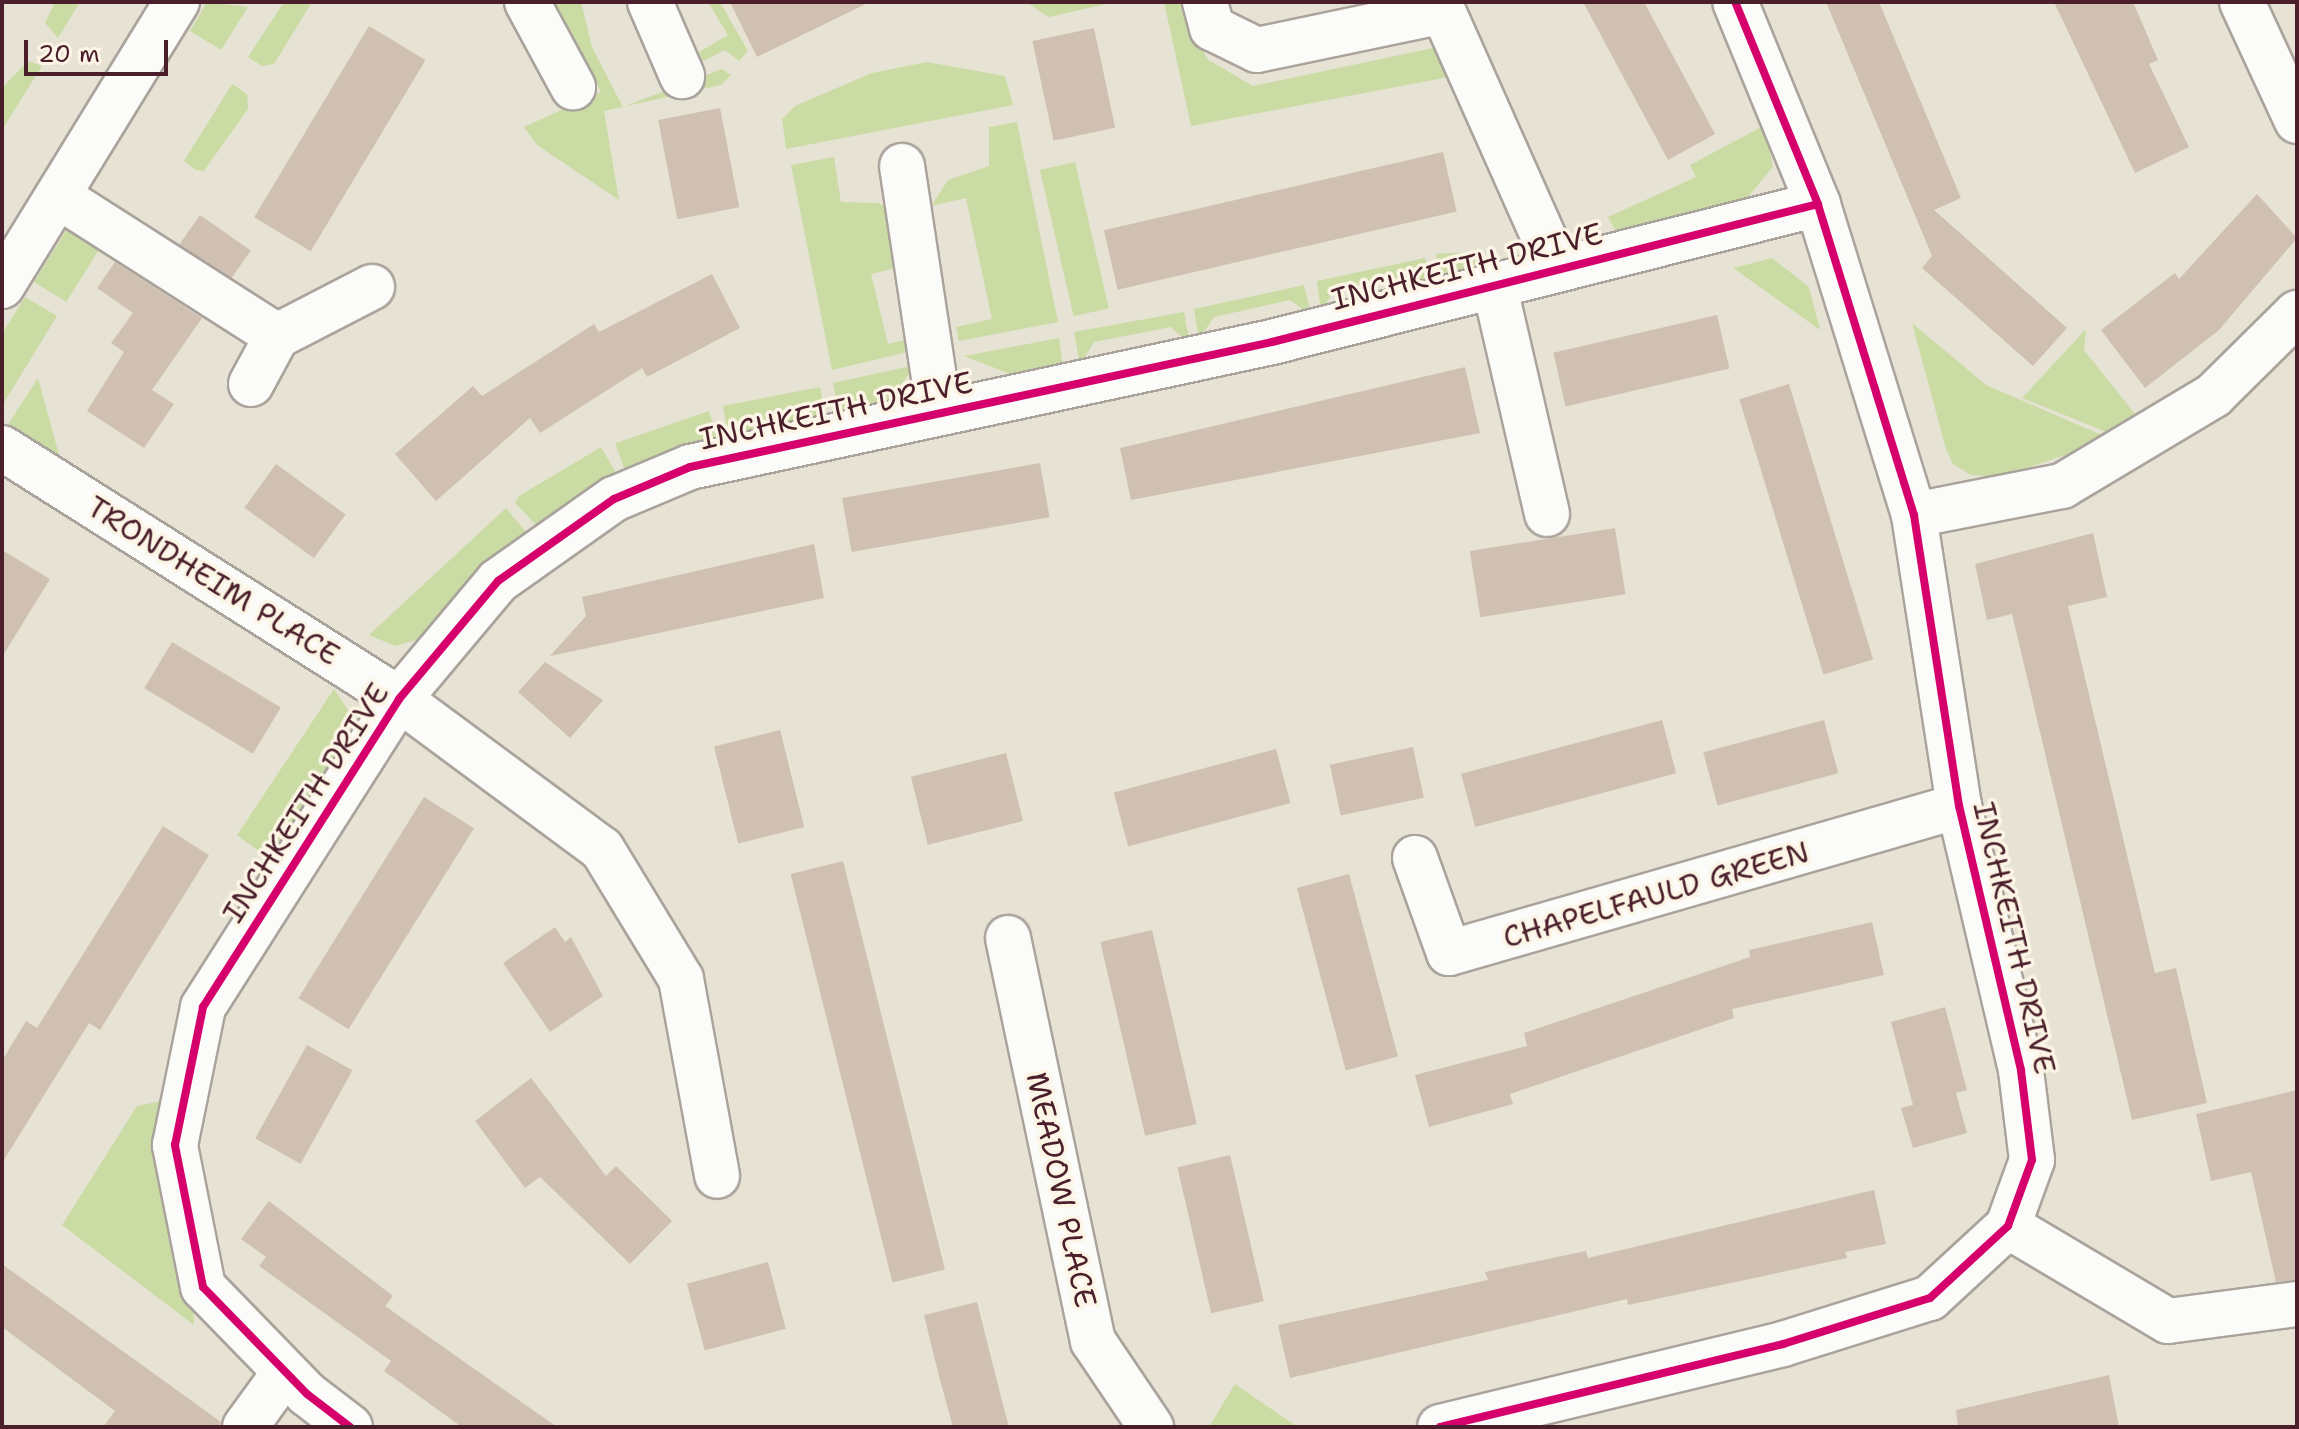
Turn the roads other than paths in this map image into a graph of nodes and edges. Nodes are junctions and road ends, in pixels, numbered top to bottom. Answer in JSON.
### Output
{"nodes":[{"id":1,"x":177,"y":2,"type":"edge"},
{"id":2,"x":527,"y":2,"type":"edge"},
{"id":3,"x":650,"y":2,"type":"edge"},
{"id":4,"x":1205,"y":2,"type":"edge"},
{"id":5,"x":1735,"y":2,"type":"edge"},
{"id":6,"x":2242,"y":2,"type":"edge"},
{"id":7,"x":682,"y":76,"type":"dead end"},
{"id":8,"x":573,"y":87,"type":"dead end"},
{"id":9,"x":2297,"y":121,"type":"edge"},
{"id":10,"x":906,"y":165,"type":"dead end"},
{"id":11,"x":58,"y":196,"type":"junction"},
{"id":12,"x":1818,"y":204,"type":"junction"},
{"id":13,"x":1557,"y":267,"type":"junction"},
{"id":14,"x":1494,"y":284,"type":"junction"},
{"id":15,"x":2,"y":286,"type":"edge"},
{"id":16,"x":372,"y":287,"type":"dead end"},
{"id":17,"x":2297,"y":313,"type":"edge"},
{"id":18,"x":277,"y":336,"type":"junction"},
{"id":19,"x":251,"y":384,"type":"dead end"},
{"id":20,"x":939,"y":412,"type":"junction"},
{"id":21,"x":2,"y":448,"type":"edge"},
{"id":22,"x":1547,"y":514,"type":"dead end"},
{"id":23,"x":1914,"y":515,"type":"junction"},
{"id":24,"x":399,"y":699,"type":"junction"},
{"id":25,"x":1959,"y":806,"type":"junction"},
{"id":26,"x":1415,"y":858,"type":"dead end"},
{"id":27,"x":1008,"y":938,"type":"dead end"},
{"id":28,"x":717,"y":1176,"type":"dead end"},
{"id":29,"x":2008,"y":1226,"type":"junction"},
{"id":30,"x":2297,"y":1304,"type":"edge"},
{"id":31,"x":285,"y":1372,"type":"junction"},
{"id":32,"x":245,"y":1427,"type":"edge"},
{"id":33,"x":350,"y":1427,"type":"edge"},
{"id":34,"x":1151,"y":1427,"type":"edge"},
{"id":35,"x":1440,"y":1427,"type":"edge"}],
"edges":[{"from":1,"to":11,"type":"street"},
{"from":2,"to":8,"type":"street"},
{"from":3,"to":7,"type":"street"},
{"from":4,"to":13,"type":"street"},
{"from":5,"to":12,"type":"street","name":"INCHKEITH DRIVE"},
{"from":6,"to":9,"type":"street"},
{"from":10,"to":20,"type":"street"},
{"from":11,"to":15,"type":"street"},
{"from":11,"to":18,"type":"street"},
{"from":12,"to":13,"type":"street","name":"INCHKEITH DRIVE"},
{"from":12,"to":23,"type":"street","name":"INCHKEITH DRIVE"},
{"from":13,"to":14,"type":"street","name":"INCHKEITH DRIVE"},
{"from":14,"to":20,"type":"street","name":"INCHKEITH DRIVE"},
{"from":14,"to":22,"type":"street"},
{"from":16,"to":18,"type":"street"},
{"from":17,"to":23,"type":"street"},
{"from":18,"to":19,"type":"street"},
{"from":20,"to":24,"type":"street","name":"INCHKEITH DRIVE"},
{"from":21,"to":24,"type":"street","name":"TRONDHEIM PLACE"},
{"from":23,"to":25,"type":"street","name":"INCHKEITH DRIVE"},
{"from":24,"to":28,"type":"street","name":"TRONDHEIM PLACE"},
{"from":24,"to":31,"type":"street","name":"INCHKEITH DRIVE"},
{"from":25,"to":26,"type":"street","name":"CHAPELFAULD GREEN"},
{"from":25,"to":29,"type":"street","name":"INCHKEITH DRIVE"},
{"from":27,"to":34,"type":"street","name":"MEADOW PLACE"},
{"from":29,"to":30,"type":"street"},
{"from":29,"to":35,"type":"street","name":"INCHKEITH DRIVE"},
{"from":31,"to":32,"type":"street"},
{"from":31,"to":33,"type":"street","name":"INCHKEITH DRIVE"}]}
